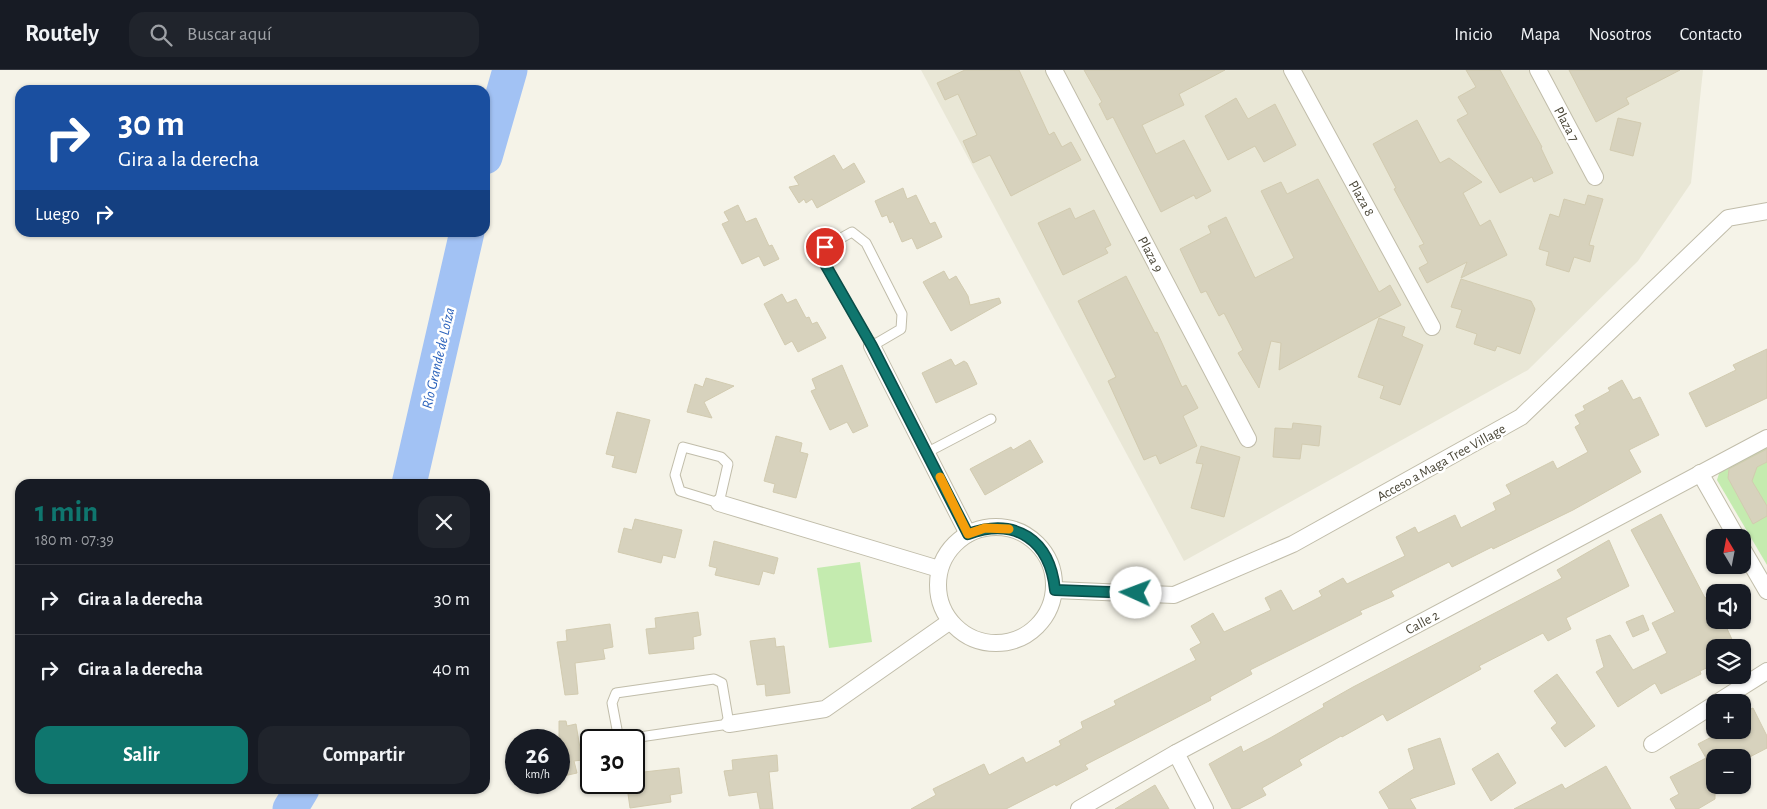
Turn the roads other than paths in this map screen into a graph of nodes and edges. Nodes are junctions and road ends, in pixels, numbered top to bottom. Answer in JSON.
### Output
{"nodes":[{"id":1,"x":1054,"y":70,"type":"edge"},
{"id":2,"x":1292,"y":70,"type":"edge"},
{"id":3,"x":1538,"y":70,"type":"edge"},
{"id":4,"x":1595,"y":177,"type":"dead end"},
{"id":5,"x":1767,"y":211,"type":"edge"},
{"id":6,"x":1432,"y":327,"type":"dead end"},
{"id":7,"x":872,"y":346,"type":"junction"},
{"id":8,"x":991,"y":419,"type":"dead end"},
{"id":9,"x":1767,"y":438,"type":"edge"},
{"id":10,"x":1248,"y":439,"type":"dead end"},
{"id":11,"x":928,"y":452,"type":"junction"},
{"id":12,"x":1700,"y":473,"type":"junction"},
{"id":13,"x":719,"y":503,"type":"junction"},
{"id":14,"x":1731,"y":529,"type":"edge"},
{"id":15,"x":968,"y":534,"type":"junction"},
{"id":16,"x":1751,"y":563,"type":"edge"},
{"id":17,"x":940,"y":569,"type":"junction"},
{"id":18,"x":1055,"y":590,"type":"junction"},
{"id":19,"x":1767,"y":591,"type":"edge"},
{"id":20,"x":950,"y":622,"type":"junction"},
{"id":21,"x":1767,"y":671,"type":"edge"},
{"id":22,"x":1730,"y":694,"type":"edge"},
{"id":23,"x":1706,"y":709,"type":"edge"},
{"id":24,"x":729,"y":724,"type":"junction"},
{"id":25,"x":1652,"y":744,"type":"dead end"},
{"id":26,"x":1176,"y":753,"type":"junction"},
{"id":27,"x":1078,"y":809,"type":"edge"},
{"id":28,"x":1205,"y":809,"type":"edge"}],
"edges":[{"from":1,"to":10,"type":"street","name":"Plaza 9"},
{"from":2,"to":6,"type":"street","name":"Plaza 8"},
{"from":3,"to":4,"type":"street","name":"Plaza 7"},
{"from":5,"to":18,"type":"street","name":"Acceso a Maga Tree Village"},
{"from":7,"to":7,"type":"lane"},
{"from":7,"to":11,"type":"street"},
{"from":8,"to":11,"type":"lane"},
{"from":9,"to":12,"type":"street","name":"Calle 2"},
{"from":11,"to":15,"type":"street"},
{"from":12,"to":14,"type":"street"},
{"from":12,"to":26,"type":"street","name":"Calle 2"},
{"from":13,"to":13,"type":"lane"},
{"from":13,"to":17,"type":"street"},
{"from":15,"to":17,"type":"street"},
{"from":15,"to":18,"type":"street"},
{"from":16,"to":19,"type":"street"},
{"from":17,"to":20,"type":"street"},
{"from":18,"to":20,"type":"street"},
{"from":20,"to":24,"type":"street"},
{"from":21,"to":22,"type":"street"},
{"from":23,"to":25,"type":"street"},
{"from":24,"to":24,"type":"lane"},
{"from":26,"to":27,"type":"street","name":"Calle 2"},
{"from":26,"to":28,"type":"street"}]}
